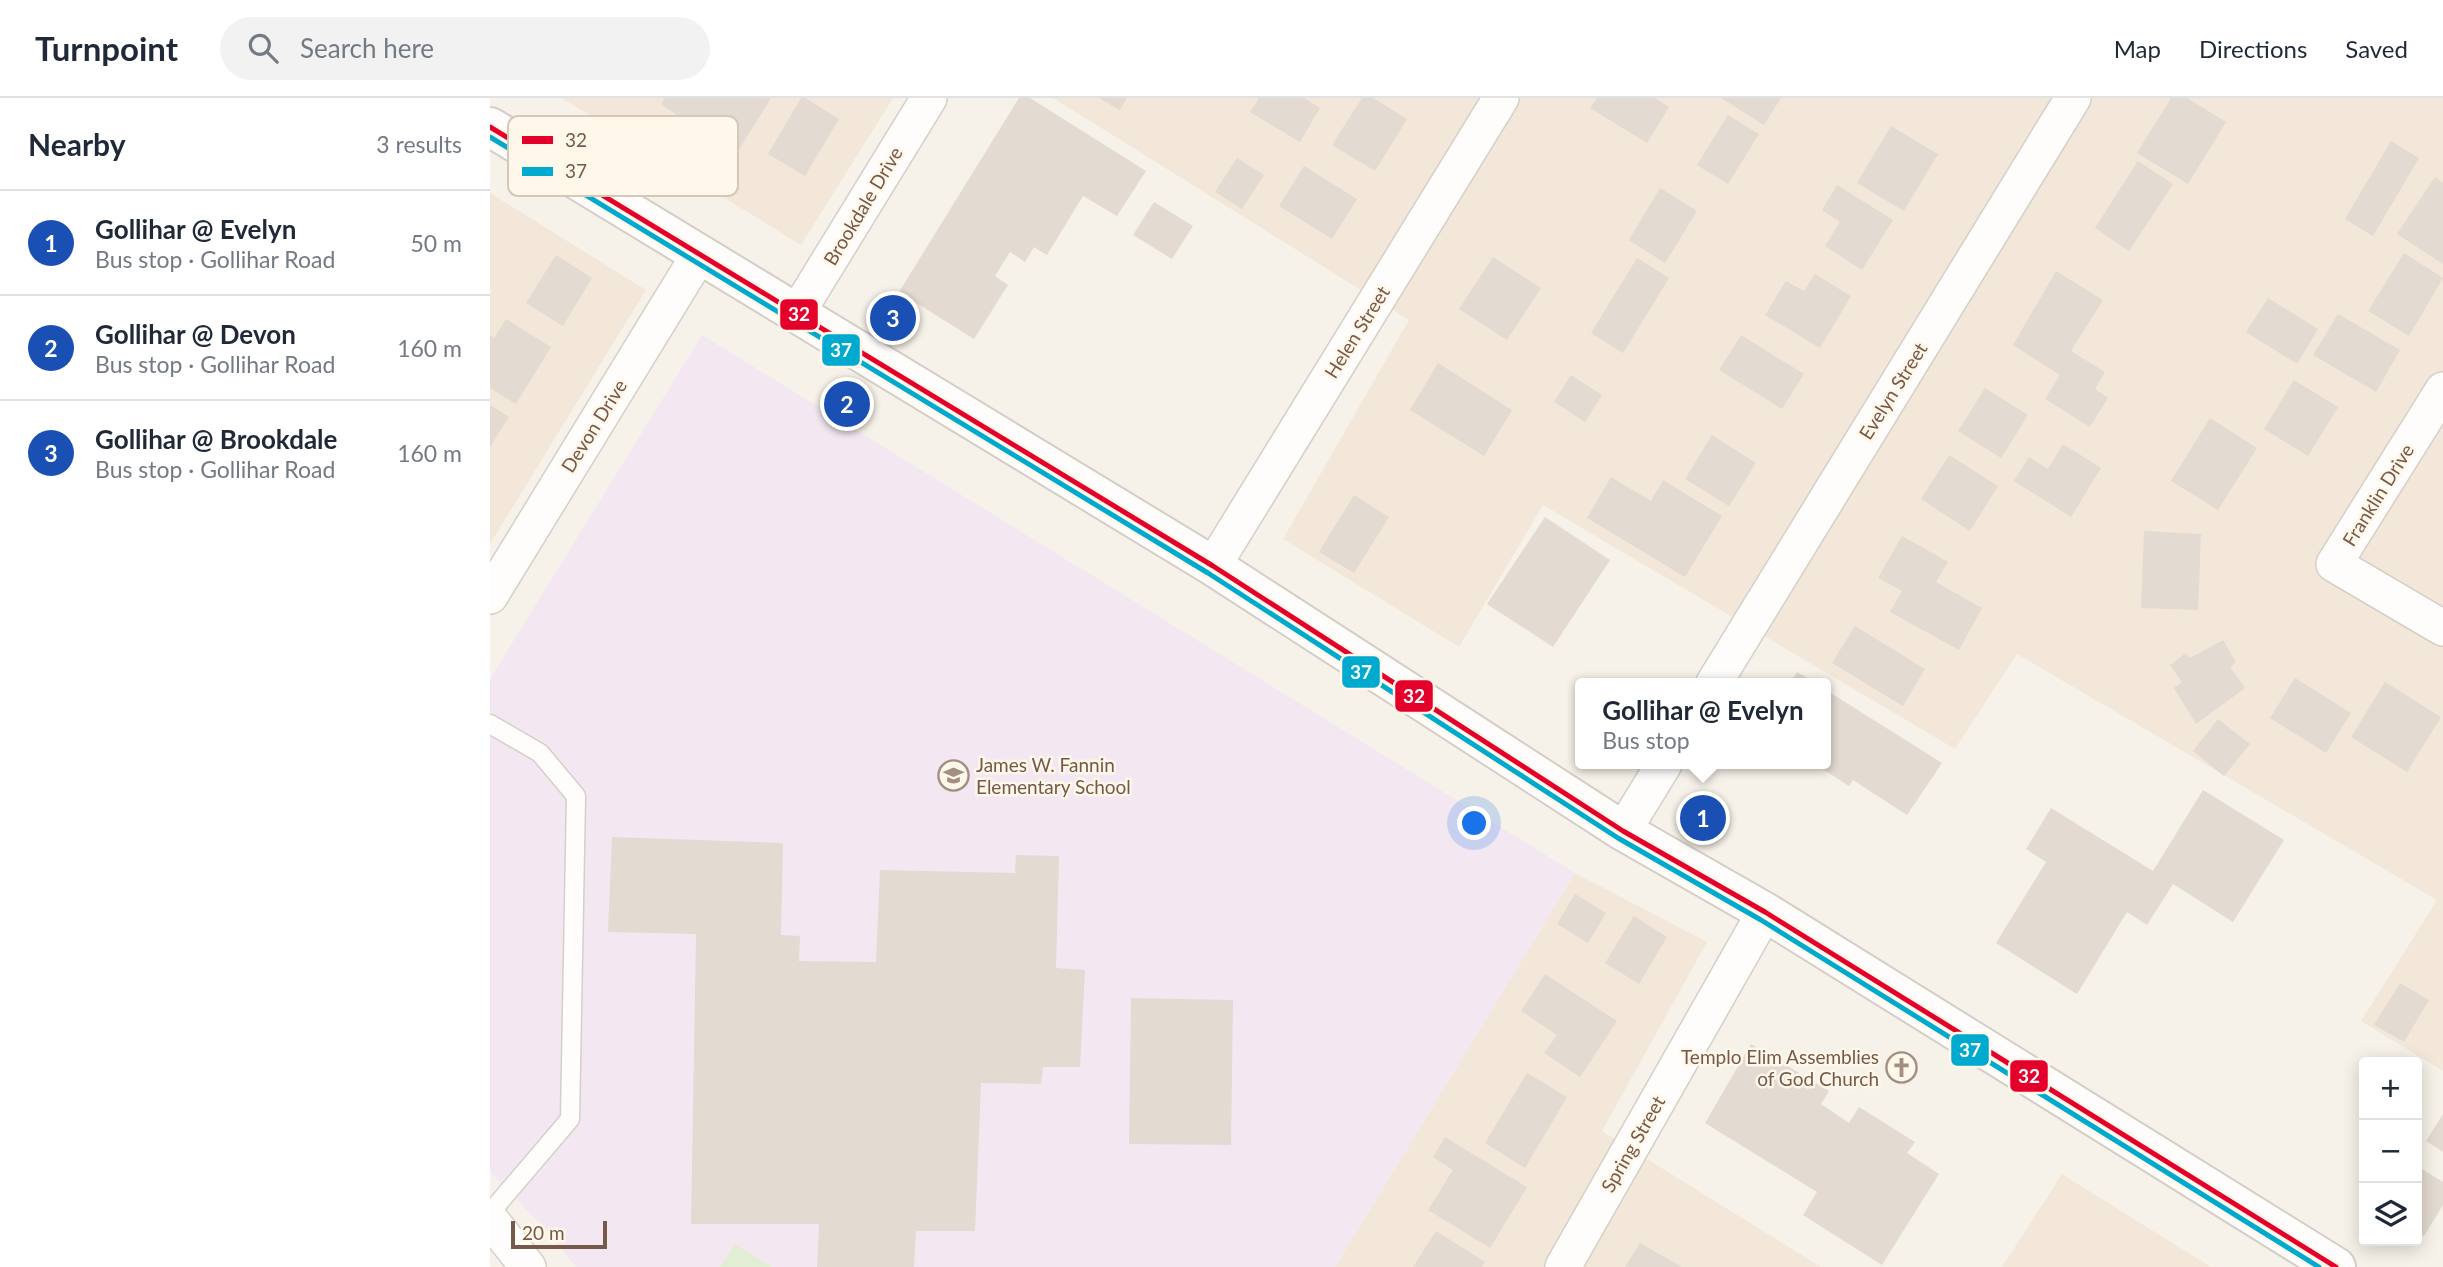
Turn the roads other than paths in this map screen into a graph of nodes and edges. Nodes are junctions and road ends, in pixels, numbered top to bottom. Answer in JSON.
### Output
{"nodes":[{"id":1,"x":929,"y":98,"type":"edge"},
{"id":2,"x":1501,"y":98,"type":"edge"},
{"id":3,"x":2073,"y":98,"type":"edge"},
{"id":4,"x":490,"y":127,"type":"edge"},
{"id":5,"x":508,"y":138,"type":"edge"},
{"id":6,"x":603,"y":196,"type":"edge"},
{"id":7,"x":699,"y":255,"type":"junction"},
{"id":8,"x":797,"y":313,"type":"junction"},
{"id":9,"x":2443,"y":390,"type":"edge"},
{"id":10,"x":1213,"y":566,"type":"junction"},
{"id":11,"x":490,"y":596,"type":"edge"},
{"id":12,"x":2443,"y":628,"type":"edge"},
{"id":13,"x":1717,"y":678,"type":"edge"},
{"id":14,"x":490,"y":724,"type":"edge"},
{"id":15,"x":1661,"y":769,"type":"edge"},
{"id":16,"x":1623,"y":831,"type":"junction"},
{"id":17,"x":1765,"y":912,"type":"junction"},
{"id":18,"x":490,"y":1213,"type":"edge"},
{"id":19,"x":490,"y":1219,"type":"edge"},
{"id":20,"x":528,"y":1267,"type":"edge"},
{"id":21,"x":1563,"y":1267,"type":"edge"},
{"id":22,"x":2336,"y":1267,"type":"edge"}],
"edges":[{"from":1,"to":8,"type":"street","name":"Brookdale Drive"},
{"from":2,"to":10,"type":"street","name":"Helen Street"},
{"from":3,"to":13,"type":"street","name":"Evelyn Street"},
{"from":4,"to":5,"type":"main road"},
{"from":6,"to":7,"type":"main road"},
{"from":7,"to":8,"type":"main road"},
{"from":7,"to":11,"type":"street","name":"Devon Drive"},
{"from":8,"to":10,"type":"main road"},
{"from":9,"to":12,"type":"street","name":"Franklin Drive"},
{"from":10,"to":16,"type":"main road"},
{"from":14,"to":18,"type":"lane"},
{"from":15,"to":16,"type":"street"},
{"from":16,"to":17,"type":"main road"},
{"from":17,"to":21,"type":"street","name":"Spring Street"},
{"from":17,"to":22,"type":"main road"},
{"from":19,"to":20,"type":"street"}]}
